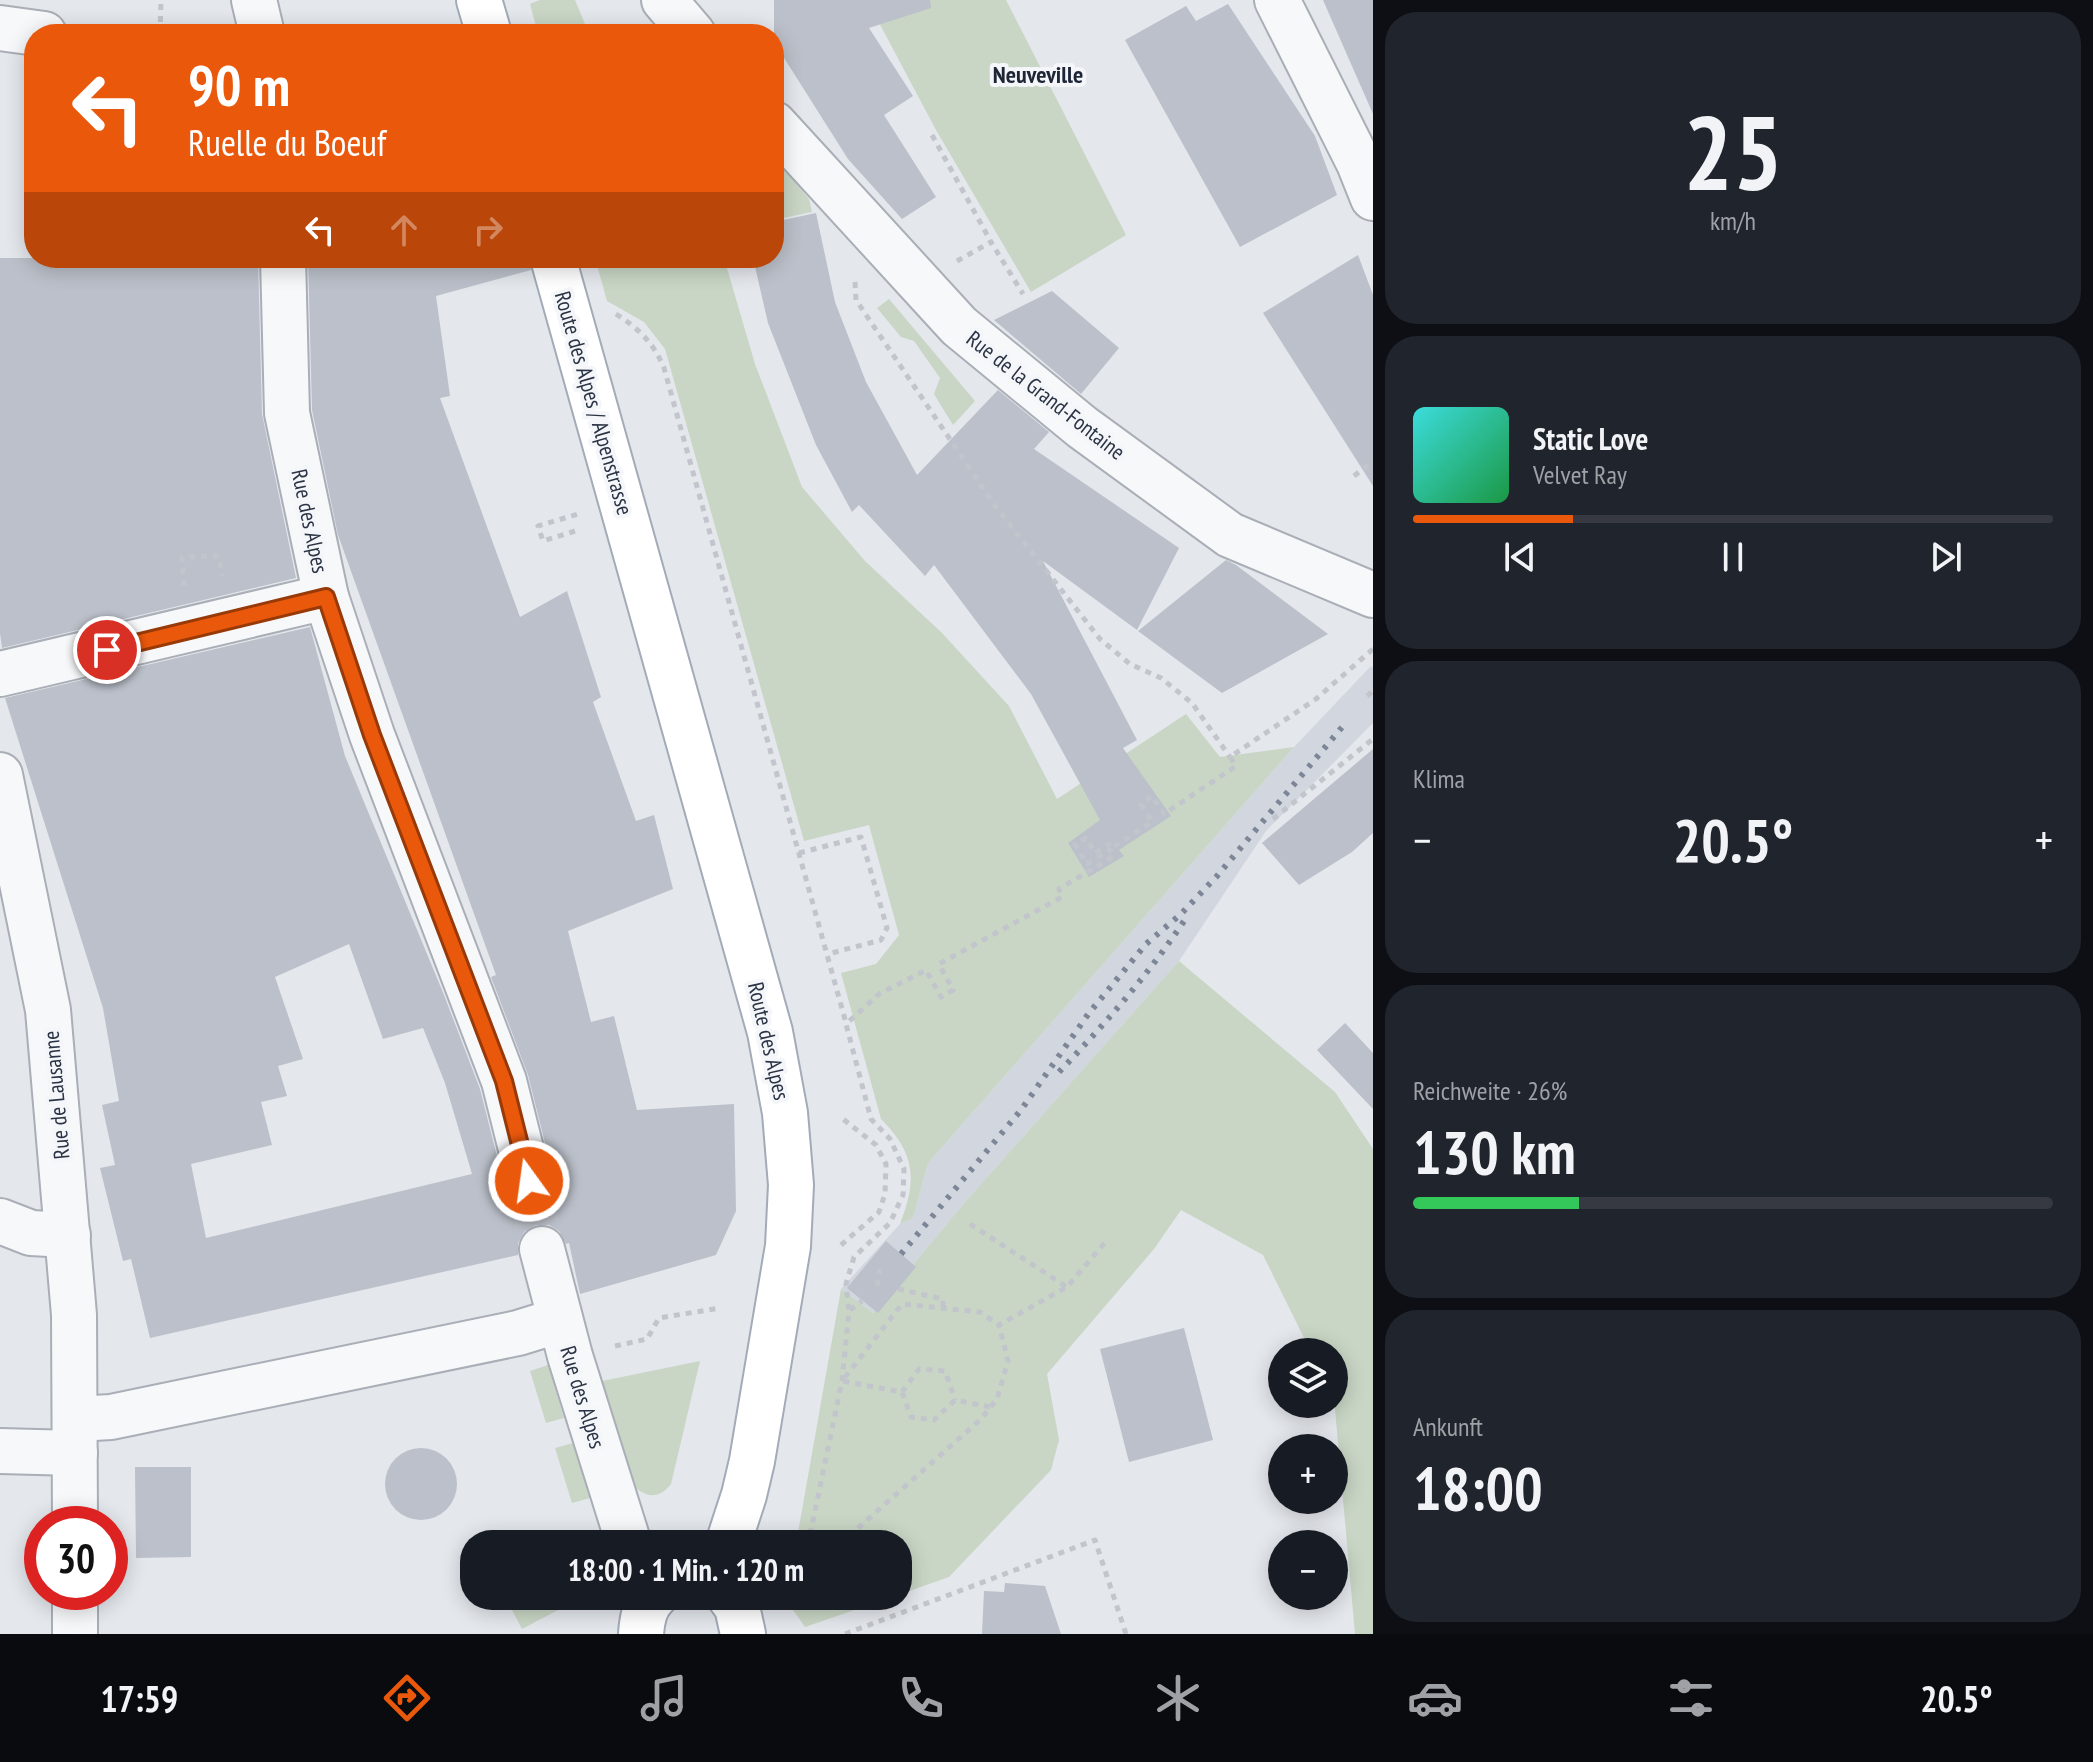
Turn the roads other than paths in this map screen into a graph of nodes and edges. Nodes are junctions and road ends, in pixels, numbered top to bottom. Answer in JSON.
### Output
{"nodes":[{"id":1,"x":254,"y":0,"type":"edge"},
{"id":2,"x":479,"y":0,"type":"edge"},
{"id":3,"x":664,"y":0,"type":"edge"},
{"id":4,"x":1279,"y":0,"type":"edge"},
{"id":5,"x":260,"y":24,"type":"edge"},
{"id":6,"x":486,"y":24,"type":"edge"},
{"id":7,"x":684,"y":24,"type":"edge"},
{"id":8,"x":0,"y":28,"type":"edge"},
{"id":9,"x":24,"y":31,"type":"edge"},
{"id":10,"x":784,"y":135,"type":"edge"},
{"id":11,"x":1373,"y":198,"type":"edge"},
{"id":12,"x":283,"y":268,"type":"edge"},
{"id":13,"x":556,"y":268,"type":"edge"},
{"id":14,"x":636,"y":548,"type":"joint"},
{"id":15,"x":1373,"y":595,"type":"edge"},
{"id":16,"x":326,"y":597,"type":"junction"},
{"id":17,"x":0,"y":674,"type":"edge"},
{"id":18,"x":0,"y":775,"type":"edge"},
{"id":19,"x":529,"y":1181,"type":"tunnel mouth"},
{"id":20,"x":0,"y":1221,"type":"edge"},
{"id":21,"x":68,"y":1235,"type":"junction"},
{"id":22,"x":542,"y":1249,"type":"tunnel mouth"},
{"id":23,"x":565,"y":1338,"type":"junction"},
{"id":24,"x":76,"y":1436,"type":"junction"},
{"id":25,"x":0,"y":1451,"type":"edge"},
{"id":26,"x":75,"y":1506,"type":"edge"},
{"id":27,"x":625,"y":1530,"type":"edge"},
{"id":28,"x":733,"y":1530,"type":"edge"},
{"id":29,"x":75,"y":1610,"type":"edge"},
{"id":30,"x":647,"y":1610,"type":"edge"},
{"id":31,"x":738,"y":1610,"type":"edge"},
{"id":32,"x":75,"y":1634,"type":"edge"},
{"id":33,"x":641,"y":1634,"type":"edge"},
{"id":34,"x":743,"y":1634,"type":"edge"}],
"edges":[{"from":1,"to":5,"type":"street"},
{"from":2,"to":6,"type":"main road"},
{"from":3,"to":7,"type":"street"},
{"from":4,"to":11,"type":"street"},
{"from":8,"to":9,"type":"street"},
{"from":10,"to":15,"type":"street","name":"Rue de la Grand-Fontaine"},
{"from":12,"to":16,"type":"street","name":"Rue des Alpes"},
{"from":13,"to":14,"type":"main road","name":"Route des Alpes / Alpenstrasse"},
{"from":14,"to":28,"type":"main road","name":"Route des Alpes"},
{"from":16,"to":17,"type":"street"},
{"from":16,"to":19,"type":"street","name":"Rue des Alpes"},
{"from":18,"to":21,"type":"street","name":"Rue de Lausanne"},
{"from":20,"to":21,"type":"street"},
{"from":21,"to":24,"type":"street","name":"Rue de Lausanne"},
{"from":22,"to":23,"type":"street","name":"Rue des Alpes"},
{"from":23,"to":24,"type":"street"},
{"from":23,"to":27,"type":"street","name":"Rue des Alpes"},
{"from":24,"to":25,"type":"street"},
{"from":24,"to":26,"type":"street","name":"Rue de Lausanne"},
{"from":29,"to":32,"type":"street"},
{"from":30,"to":33,"type":"main road"},
{"from":31,"to":34,"type":"main road"}]}
